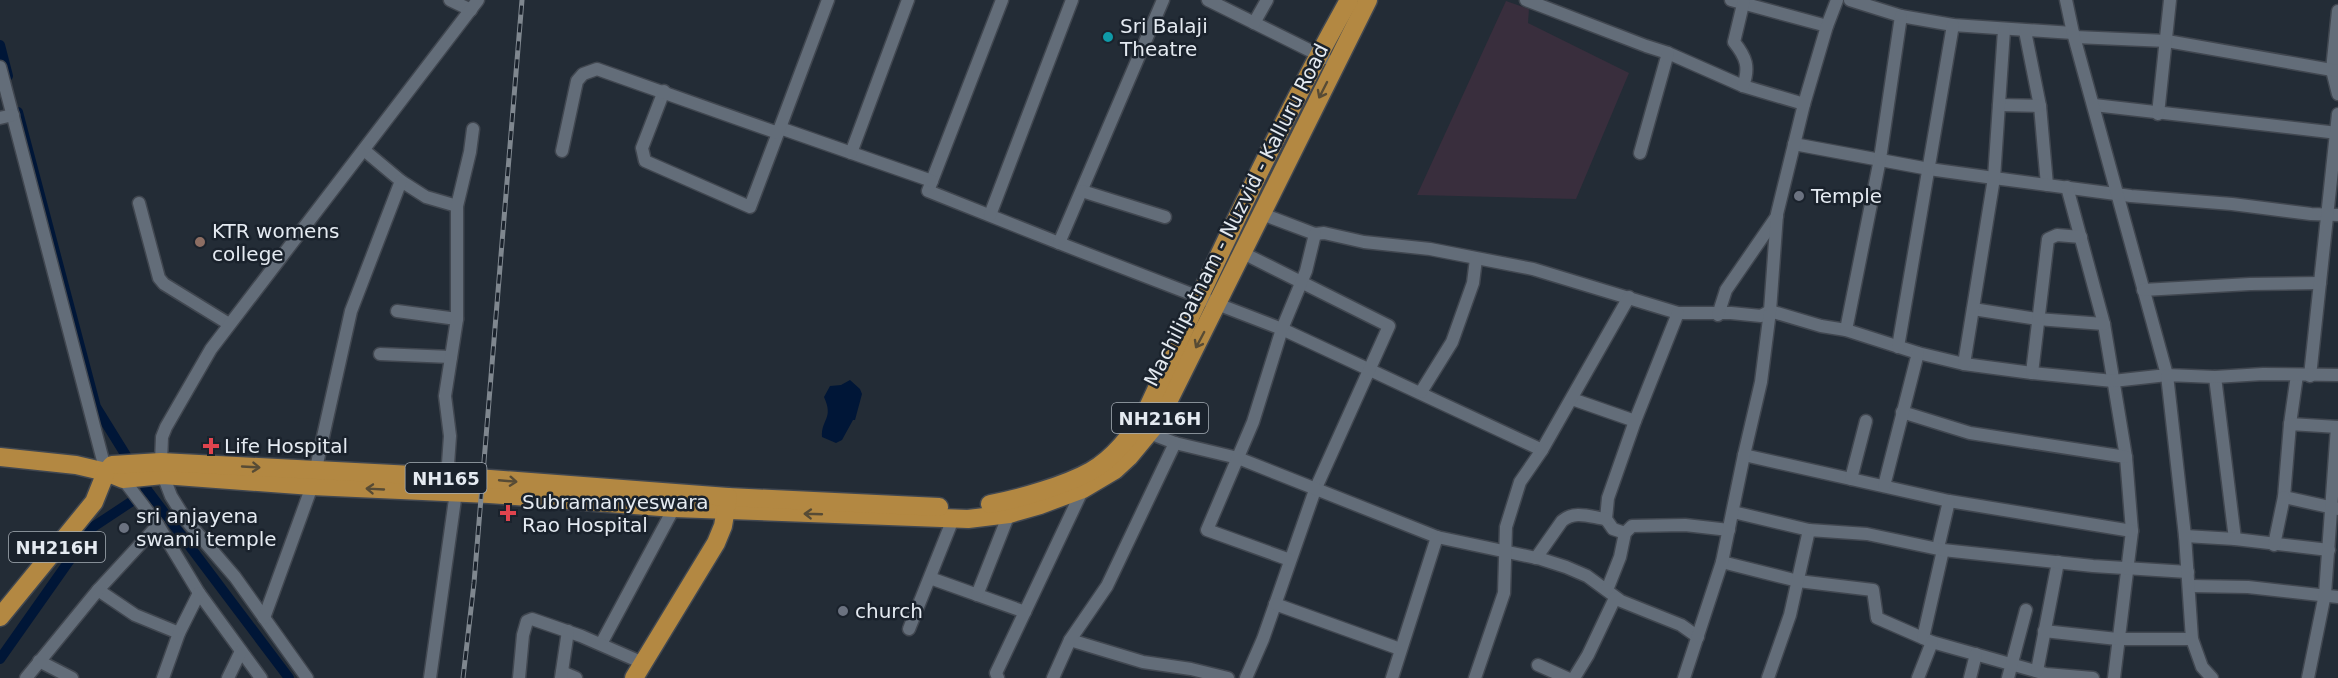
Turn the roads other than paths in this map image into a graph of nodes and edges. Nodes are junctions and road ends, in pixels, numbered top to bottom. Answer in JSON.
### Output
{"nodes":[{"id":1,"x":450,"y":0,"type":"edge"},
{"id":2,"x":908,"y":0,"type":"edge"},
{"id":3,"x":1002,"y":0,"type":"edge"},
{"id":4,"x":1072,"y":0,"type":"edge"},
{"id":5,"x":1163,"y":0,"type":"edge"},
{"id":6,"x":1208,"y":0,"type":"edge"},
{"id":7,"x":1267,"y":0,"type":"edge"},
{"id":8,"x":1349,"y":0,"type":"edge"},
{"id":9,"x":1368,"y":0,"type":"edge"},
{"id":10,"x":1526,"y":0,"type":"edge"},
{"id":11,"x":1837,"y":0,"type":"edge"},
{"id":12,"x":1850,"y":0,"type":"edge"},
{"id":13,"x":2066,"y":0,"type":"edge"},
{"id":14,"x":2170,"y":0,"type":"edge"},
{"id":15,"x":826,"y":1,"type":"edge"},
{"id":16,"x":1740,"y":1,"type":"edge"},
{"id":17,"x":475,"y":5,"type":"edge"},
{"id":18,"x":2338,"y":10,"type":"edge"},
{"id":19,"x":1901,"y":16,"type":"junction"},
{"id":20,"x":1254,"y":23,"type":"junction"},
{"id":21,"x":1953,"y":25,"type":"junction"},
{"id":22,"x":1827,"y":26,"type":"junction"},
{"id":23,"x":2004,"y":30,"type":"junction"},
{"id":24,"x":2025,"y":31,"type":"junction"},
{"id":25,"x":2074,"y":35,"type":"junction"},
{"id":26,"x":2167,"y":41,"type":"junction"},
{"id":27,"x":1668,"y":53,"type":"junction"},
{"id":28,"x":1318,"y":55,"type":"junction"},
{"id":29,"x":1337,"y":64,"type":"junction"},
{"id":30,"x":0,"y":67,"type":"edge"},
{"id":31,"x":2335,"y":71,"type":"edge"},
{"id":32,"x":1743,"y":86,"type":"junction"},
{"id":33,"x":664,"y":91,"type":"junction"},
{"id":34,"x":2338,"y":94,"type":"edge"},
{"id":35,"x":1804,"y":104,"type":"junction"},
{"id":36,"x":1999,"y":105,"type":"junction"},
{"id":37,"x":2094,"y":105,"type":"junction"},
{"id":38,"x":2040,"y":106,"type":"junction"},
{"id":39,"x":2158,"y":114,"type":"junction"},
{"id":40,"x":2338,"y":114,"type":"edge"},
{"id":41,"x":13,"y":115,"type":"junction"},
{"id":42,"x":0,"y":118,"type":"edge"},
{"id":43,"x":473,"y":129,"type":"dead end"},
{"id":44,"x":779,"y":130,"type":"junction"},
{"id":45,"x":2337,"y":133,"type":"edge"},
{"id":46,"x":1794,"y":144,"type":"junction"},
{"id":47,"x":364,"y":150,"type":"junction"},
{"id":48,"x":562,"y":151,"type":"dead end"},
{"id":49,"x":851,"y":153,"type":"junction"},
{"id":50,"x":1640,"y":153,"type":"dead end"},
{"id":51,"x":1880,"y":159,"type":"junction"},
{"id":52,"x":1929,"y":169,"type":"junction"},
{"id":53,"x":1994,"y":178,"type":"junction"},
{"id":54,"x":401,"y":181,"type":"junction"},
{"id":55,"x":932,"y":181,"type":"junction"},
{"id":56,"x":2048,"y":185,"type":"junction"},
{"id":57,"x":2067,"y":187,"type":"junction"},
{"id":58,"x":1082,"y":191,"type":"junction"},
{"id":59,"x":2118,"y":194,"type":"junction"},
{"id":60,"x":139,"y":204,"type":"dead end"},
{"id":61,"x":458,"y":206,"type":"junction"},
{"id":62,"x":1262,"y":213,"type":"junction"},
{"id":63,"x":1778,"y":214,"type":"junction"},
{"id":64,"x":990,"y":215,"type":"junction"},
{"id":65,"x":2333,"y":215,"type":"edge"},
{"id":66,"x":1165,"y":217,"type":"dead end"},
{"id":67,"x":1315,"y":234,"type":"junction"},
{"id":68,"x":2081,"y":237,"type":"junction"},
{"id":69,"x":1059,"y":243,"type":"junction"},
{"id":70,"x":1243,"y":253,"type":"junction"},
{"id":71,"x":1476,"y":259,"type":"junction"},
{"id":72,"x":1301,"y":282,"type":"junction"},
{"id":73,"x":2320,"y":283,"type":"junction"},
{"id":74,"x":2144,"y":290,"type":"junction"},
{"id":75,"x":1200,"y":296,"type":"junction"},
{"id":76,"x":1629,"y":297,"type":"junction"},
{"id":77,"x":1219,"y":303,"type":"junction"},
{"id":78,"x":1972,"y":309,"type":"junction"},
{"id":79,"x":397,"y":311,"type":"dead end"},
{"id":80,"x":1770,"y":311,"type":"junction"},
{"id":81,"x":1678,"y":313,"type":"junction"},
{"id":82,"x":1718,"y":315,"type":"junction"},
{"id":83,"x":457,"y":319,"type":"junction"},
{"id":84,"x":2037,"y":319,"type":"junction"},
{"id":85,"x":229,"y":324,"type":"junction"},
{"id":86,"x":2104,"y":324,"type":"junction"},
{"id":87,"x":1282,"y":329,"type":"junction"},
{"id":88,"x":1846,"y":330,"type":"junction"},
{"id":89,"x":1898,"y":347,"type":"junction"},
{"id":90,"x":1918,"y":353,"type":"junction"},
{"id":91,"x":380,"y":354,"type":"dead end"},
{"id":92,"x":451,"y":357,"type":"junction"},
{"id":93,"x":1964,"y":364,"type":"junction"},
{"id":94,"x":1369,"y":370,"type":"junction"},
{"id":95,"x":2032,"y":373,"type":"junction"},
{"id":96,"x":2167,"y":375,"type":"junction"},
{"id":97,"x":2304,"y":375,"type":"junction"},
{"id":98,"x":2338,"y":375,"type":"edge"},
{"id":99,"x":2215,"y":377,"type":"junction"},
{"id":100,"x":2114,"y":381,"type":"junction"},
{"id":101,"x":1421,"y":392,"type":"junction"},
{"id":102,"x":1572,"y":399,"type":"junction"},
{"id":103,"x":1902,"y":412,"type":"junction"},
{"id":104,"x":1635,"y":421,"type":"junction"},
{"id":105,"x":1866,"y":422,"type":"dead end"},
{"id":106,"x":2290,"y":424,"type":"junction"},
{"id":107,"x":2337,"y":427,"type":"edge"},
{"id":108,"x":1143,"y":430,"type":"junction"},
{"id":109,"x":1175,"y":443,"type":"junction"},
{"id":110,"x":1542,"y":450,"type":"junction"},
{"id":111,"x":1744,"y":455,"type":"junction"},
{"id":112,"x":2126,"y":457,"type":"junction"},
{"id":113,"x":0,"y":458,"type":"edge"},
{"id":114,"x":1238,"y":458,"type":"junction"},
{"id":115,"x":157,"y":469,"type":"junction"},
{"id":116,"x":123,"y":477,"type":"junction"},
{"id":117,"x":314,"y":478,"type":"junction"},
{"id":118,"x":1851,"y":479,"type":"junction"},
{"id":119,"x":451,"y":485,"type":"junction"},
{"id":120,"x":1884,"y":486,"type":"junction"},
{"id":121,"x":1083,"y":489,"type":"junction"},
{"id":122,"x":1315,"y":489,"type":"junction"},
{"id":123,"x":2284,"y":497,"type":"junction"},
{"id":124,"x":1949,"y":501,"type":"junction"},
{"id":125,"x":727,"y":504,"type":"junction"},
{"id":126,"x":674,"y":508,"type":"junction"},
{"id":127,"x":2335,"y":509,"type":"edge"},
{"id":128,"x":1732,"y":512,"type":"junction"},
{"id":129,"x":1009,"y":514,"type":"junction"},
{"id":130,"x":953,"y":519,"type":"junction"},
{"id":131,"x":1606,"y":519,"type":"junction"},
{"id":132,"x":158,"y":525,"type":"junction"},
{"id":133,"x":1729,"y":530,"type":"junction"},
{"id":134,"x":1809,"y":530,"type":"junction"},
{"id":135,"x":2132,"y":531,"type":"junction"},
{"id":136,"x":1625,"y":533,"type":"junction"},
{"id":137,"x":2186,"y":536,"type":"junction"},
{"id":138,"x":1437,"y":537,"type":"junction"},
{"id":139,"x":2235,"y":539,"type":"junction"},
{"id":140,"x":2274,"y":545,"type":"junction"},
{"id":141,"x":1941,"y":549,"type":"junction"},
{"id":142,"x":1504,"y":550,"type":"junction"},
{"id":143,"x":2329,"y":550,"type":"junction"},
{"id":144,"x":1536,"y":558,"type":"junction"},
{"id":145,"x":1290,"y":560,"type":"junction"},
{"id":146,"x":1722,"y":562,"type":"junction"},
{"id":147,"x":2058,"y":562,"type":"junction"},
{"id":148,"x":2127,"y":568,"type":"junction"},
{"id":149,"x":2188,"y":572,"type":"junction"},
{"id":150,"x":930,"y":578,"type":"junction"},
{"id":151,"x":1798,"y":581,"type":"junction"},
{"id":152,"x":2190,"y":586,"type":"junction"},
{"id":153,"x":98,"y":590,"type":"junction"},
{"id":154,"x":199,"y":593,"type":"junction"},
{"id":155,"x":1611,"y":594,"type":"junction"},
{"id":156,"x":2325,"y":594,"type":"junction"},
{"id":157,"x":977,"y":595,"type":"junction"},
{"id":158,"x":2338,"y":597,"type":"edge"},
{"id":159,"x":1275,"y":604,"type":"junction"},
{"id":160,"x":2026,"y":610,"type":"dead end"},
{"id":161,"x":1024,"y":612,"type":"junction"},
{"id":162,"x":0,"y":617,"type":"edge"},
{"id":163,"x":264,"y":618,"type":"junction"},
{"id":164,"x":909,"y":629,"type":"dead end"},
{"id":165,"x":568,"y":631,"type":"junction"},
{"id":166,"x":2044,"y":631,"type":"junction"},
{"id":167,"x":179,"y":633,"type":"junction"},
{"id":168,"x":1698,"y":637,"type":"junction"},
{"id":169,"x":2117,"y":639,"type":"junction"},
{"id":170,"x":2193,"y":639,"type":"junction"},
{"id":171,"x":1070,"y":640,"type":"junction"},
{"id":172,"x":1927,"y":640,"type":"junction"},
{"id":173,"x":601,"y":644,"type":"junction"},
{"id":174,"x":1400,"y":650,"type":"junction"},
{"id":175,"x":241,"y":651,"type":"junction"},
{"id":176,"x":1976,"y":654,"type":"junction"},
{"id":177,"x":39,"y":661,"type":"junction"},
{"id":178,"x":2012,"y":663,"type":"junction"},
{"id":179,"x":1538,"y":665,"type":"dead end"},
{"id":180,"x":639,"y":671,"type":"edge"},
{"id":181,"x":2043,"y":674,"type":"edge"},
{"id":182,"x":562,"y":675,"type":"edge"},
{"id":183,"x":994,"y":676,"type":"edge"},
{"id":184,"x":2211,"y":677,"type":"edge"},
{"id":185,"x":26,"y":678,"type":"edge"},
{"id":186,"x":72,"y":678,"type":"edge"},
{"id":187,"x":163,"y":678,"type":"edge"},
{"id":188,"x":228,"y":678,"type":"edge"},
{"id":189,"x":261,"y":678,"type":"edge"},
{"id":190,"x":307,"y":678,"type":"edge"},
{"id":191,"x":430,"y":678,"type":"edge"},
{"id":192,"x":519,"y":678,"type":"edge"},
{"id":193,"x":576,"y":678,"type":"edge"},
{"id":194,"x":1053,"y":678,"type":"edge"},
{"id":195,"x":1228,"y":678,"type":"edge"},
{"id":196,"x":1246,"y":678,"type":"edge"},
{"id":197,"x":1392,"y":678,"type":"edge"},
{"id":198,"x":1475,"y":678,"type":"edge"},
{"id":199,"x":1567,"y":678,"type":"edge"},
{"id":200,"x":1574,"y":678,"type":"edge"},
{"id":201,"x":1684,"y":678,"type":"edge"},
{"id":202,"x":1768,"y":678,"type":"edge"},
{"id":203,"x":1918,"y":678,"type":"edge"},
{"id":204,"x":1970,"y":678,"type":"edge"},
{"id":205,"x":2008,"y":678,"type":"edge"},
{"id":206,"x":2093,"y":678,"type":"edge"},
{"id":207,"x":2114,"y":678,"type":"edge"},
{"id":208,"x":2308,"y":678,"type":"edge"}],
"edges":[{"from":1,"to":17,"type":"street"},
{"from":2,"to":49,"type":"street"},
{"from":3,"to":55,"type":"street"},
{"from":4,"to":64,"type":"street"},
{"from":5,"to":58,"type":"street"},
{"from":6,"to":20,"type":"street"},
{"from":7,"to":20,"type":"street"},
{"from":8,"to":28,"type":"highway","name":"Machilipatnam - Nuzvid - Kalluru Road","number":"NH216H"},
{"from":9,"to":29,"type":"highway","name":"Machilipatnam - Nuzvid - Kalluru Road","number":"NH216H"},
{"from":10,"to":27,"type":"street"},
{"from":11,"to":22,"type":"street"},
{"from":12,"to":19,"type":"street"},
{"from":13,"to":25,"type":"street"},
{"from":14,"to":26,"type":"street"},
{"from":15,"to":44,"type":"street"},
{"from":16,"to":22,"type":"street"},
{"from":16,"to":32,"type":"street"},
{"from":17,"to":47,"type":"street"},
{"from":18,"to":31,"type":"street"},
{"from":19,"to":21,"type":"street"},
{"from":19,"to":51,"type":"street"},
{"from":20,"to":28,"type":"street"},
{"from":21,"to":23,"type":"street"},
{"from":21,"to":52,"type":"street"},
{"from":22,"to":35,"type":"street"},
{"from":23,"to":24,"type":"street"},
{"from":23,"to":36,"type":"street"},
{"from":24,"to":25,"type":"street"},
{"from":24,"to":38,"type":"street"},
{"from":25,"to":26,"type":"street"},
{"from":25,"to":37,"type":"street"},
{"from":26,"to":31,"type":"street"},
{"from":26,"to":39,"type":"street"},
{"from":27,"to":32,"type":"street"},
{"from":27,"to":50,"type":"street"},
{"from":28,"to":29,"type":"street"},
{"from":28,"to":75,"type":"highway","name":"Machilipatnam - Nuzvid - Kalluru Road","number":"NH216H"},
{"from":29,"to":62,"type":"highway","name":"Machilipatnam - Nuzvid - Kalluru Road","number":"NH216H","one_way":true},
{"from":30,"to":41,"type":"street"},
{"from":31,"to":34,"type":"street"},
{"from":32,"to":35,"type":"street"},
{"from":33,"to":44,"type":"street"},
{"from":33,"to":44,"type":"street"},
{"from":33,"to":48,"type":"street"},
{"from":35,"to":46,"type":"street"},
{"from":36,"to":38,"type":"street"},
{"from":36,"to":53,"type":"street"},
{"from":37,"to":39,"type":"street"},
{"from":37,"to":59,"type":"street"},
{"from":38,"to":56,"type":"street"},
{"from":39,"to":45,"type":"street"},
{"from":40,"to":45,"type":"street"},
{"from":41,"to":42,"type":"street"},
{"from":41,"to":116,"type":"street"},
{"from":43,"to":61,"type":"street"},
{"from":44,"to":49,"type":"street"},
{"from":45,"to":65,"type":"street"},
{"from":46,"to":51,"type":"street"},
{"from":46,"to":63,"type":"street"},
{"from":47,"to":54,"type":"street"},
{"from":47,"to":85,"type":"street"},
{"from":49,"to":55,"type":"street"},
{"from":51,"to":52,"type":"street"},
{"from":51,"to":88,"type":"street"},
{"from":52,"to":53,"type":"street"},
{"from":52,"to":89,"type":"street"},
{"from":53,"to":56,"type":"street"},
{"from":53,"to":78,"type":"street"},
{"from":54,"to":61,"type":"street"},
{"from":54,"to":117,"type":"street"},
{"from":55,"to":64,"type":"street"},
{"from":56,"to":57,"type":"street"},
{"from":57,"to":59,"type":"street"},
{"from":57,"to":68,"type":"street"},
{"from":58,"to":66,"type":"street"},
{"from":58,"to":69,"type":"street"},
{"from":59,"to":65,"type":"street"},
{"from":59,"to":74,"type":"street"},
{"from":60,"to":85,"type":"street"},
{"from":61,"to":83,"type":"street"},
{"from":62,"to":67,"type":"street"},
{"from":62,"to":70,"type":"highway","name":"Machilipatnam - Nuzvid - Kalluru Road","number":"NH216H"},
{"from":63,"to":80,"type":"street"},
{"from":63,"to":82,"type":"street"},
{"from":64,"to":69,"type":"street"},
{"from":65,"to":73,"type":"street"},
{"from":67,"to":71,"type":"street"},
{"from":67,"to":72,"type":"street"},
{"from":68,"to":84,"type":"street"},
{"from":68,"to":86,"type":"street"},
{"from":69,"to":75,"type":"street"},
{"from":70,"to":72,"type":"street"},
{"from":70,"to":77,"type":"highway","name":"Machilipatnam - Nuzvid - Kalluru Road","number":"NH216H"},
{"from":71,"to":76,"type":"street"},
{"from":71,"to":101,"type":"street"},
{"from":72,"to":87,"type":"street"},
{"from":72,"to":94,"type":"street"},
{"from":73,"to":74,"type":"street"},
{"from":73,"to":97,"type":"street"},
{"from":74,"to":96,"type":"street"},
{"from":75,"to":77,"type":"street"},
{"from":75,"to":108,"type":"highway","name":"Machilipatnam - Nuzvid - Kalluru Road","number":"NH216H"},
{"from":76,"to":81,"type":"street"},
{"from":76,"to":102,"type":"street"},
{"from":77,"to":87,"type":"street"},
{"from":77,"to":108,"type":"highway","name":"Machilipatnam - Nuzvid - Kalluru Road","number":"NH216H","one_way":true},
{"from":78,"to":84,"type":"street"},
{"from":78,"to":93,"type":"street"},
{"from":79,"to":83,"type":"street"},
{"from":80,"to":82,"type":"street"},
{"from":80,"to":88,"type":"street"},
{"from":80,"to":111,"type":"street"},
{"from":81,"to":82,"type":"street"},
{"from":81,"to":104,"type":"street"},
{"from":83,"to":92,"type":"street"},
{"from":84,"to":86,"type":"street"},
{"from":84,"to":95,"type":"street"},
{"from":85,"to":115,"type":"street"},
{"from":86,"to":100,"type":"street"},
{"from":87,"to":94,"type":"street"},
{"from":87,"to":114,"type":"street"},
{"from":88,"to":89,"type":"street"},
{"from":89,"to":90,"type":"street"},
{"from":90,"to":93,"type":"street"},
{"from":90,"to":103,"type":"street"},
{"from":91,"to":92,"type":"street"},
{"from":92,"to":119,"type":"street"},
{"from":93,"to":95,"type":"street"},
{"from":94,"to":101,"type":"street"},
{"from":94,"to":122,"type":"street"},
{"from":95,"to":100,"type":"street"},
{"from":96,"to":99,"type":"street"},
{"from":96,"to":100,"type":"street"},
{"from":96,"to":137,"type":"street"},
{"from":97,"to":98,"type":"street"},
{"from":97,"to":99,"type":"street"},
{"from":97,"to":106,"type":"street"},
{"from":99,"to":139,"type":"street"},
{"from":100,"to":112,"type":"street"},
{"from":101,"to":110,"type":"street"},
{"from":102,"to":104,"type":"street"},
{"from":102,"to":110,"type":"street"},
{"from":103,"to":112,"type":"street"},
{"from":103,"to":120,"type":"street"},
{"from":104,"to":131,"type":"street"},
{"from":105,"to":118,"type":"street"},
{"from":106,"to":107,"type":"street"},
{"from":106,"to":123,"type":"street"},
{"from":107,"to":127,"type":"street"},
{"from":108,"to":109,"type":"street"},
{"from":108,"to":121,"type":"highway","name":"Machilipatnam - Nuzvid - Kalluru Road","number":"NH216H"},
{"from":108,"to":125,"type":"highway","name":"Machilipatnam - Nuzvid - Kalluru Road","number":"NH216H"},
{"from":109,"to":114,"type":"street"},
{"from":109,"to":171,"type":"street"},
{"from":110,"to":142,"type":"street"},
{"from":111,"to":118,"type":"street"},
{"from":111,"to":128,"type":"street"},
{"from":112,"to":135,"type":"street"},
{"from":113,"to":116,"type":"highway","number":"NH165"},
{"from":114,"to":122,"type":"street"},
{"from":114,"to":145,"type":"street"},
{"from":115,"to":116,"type":"highway","number":"NH165"},
{"from":115,"to":117,"type":"highway","number":"NH165"},
{"from":115,"to":163,"type":"street"},
{"from":116,"to":132,"type":"street"},
{"from":116,"to":162,"type":"highway","number":"NH216H"},
{"from":117,"to":119,"type":"highway","number":"NH165"},
{"from":117,"to":163,"type":"street"},
{"from":118,"to":120,"type":"street"},
{"from":119,"to":125,"type":"highway","number":"NH165","one_way":true},
{"from":119,"to":126,"type":"highway","number":"NH165"},
{"from":119,"to":191,"type":"street"},
{"from":120,"to":124,"type":"street"},
{"from":121,"to":129,"type":"highway","name":"Machilipatnam - Nuzvid - Kalluru Road","number":"NH216H"},
{"from":121,"to":161,"type":"street"},
{"from":122,"to":138,"type":"street"},
{"from":122,"to":145,"type":"street"},
{"from":123,"to":127,"type":"street"},
{"from":123,"to":140,"type":"street"},
{"from":124,"to":135,"type":"street"},
{"from":124,"to":141,"type":"street"},
{"from":125,"to":126,"type":"highway","number":"NH165"},
{"from":130,"to":125,"type":"highway","name":"Machilipatnam - Nuzvid - Kalluru Road","number":"NH216H","one_way":true},
{"from":125,"to":180,"type":"highway"},
{"from":126,"to":173,"type":"street"},
{"from":127,"to":143,"type":"street"},
{"from":128,"to":133,"type":"street"},
{"from":128,"to":134,"type":"street"},
{"from":129,"to":130,"type":"highway","name":"Machilipatnam - Nuzvid - Kalluru Road","number":"NH216H"},
{"from":129,"to":157,"type":"street"},
{"from":130,"to":150,"type":"street"},
{"from":131,"to":136,"type":"street"},
{"from":131,"to":144,"type":"street"},
{"from":132,"to":153,"type":"street"},
{"from":132,"to":154,"type":"street"},
{"from":133,"to":136,"type":"street"},
{"from":133,"to":146,"type":"street"},
{"from":134,"to":141,"type":"street"},
{"from":134,"to":151,"type":"street"},
{"from":135,"to":148,"type":"street"},
{"from":136,"to":155,"type":"street"},
{"from":137,"to":139,"type":"street"},
{"from":137,"to":149,"type":"street"},
{"from":138,"to":142,"type":"street"},
{"from":138,"to":174,"type":"street"},
{"from":139,"to":140,"type":"street"},
{"from":140,"to":143,"type":"street"},
{"from":141,"to":147,"type":"street"},
{"from":141,"to":172,"type":"street"},
{"from":142,"to":144,"type":"street"},
{"from":142,"to":198,"type":"street"},
{"from":143,"to":156,"type":"street"},
{"from":144,"to":155,"type":"street"},
{"from":145,"to":159,"type":"street"},
{"from":146,"to":151,"type":"street"},
{"from":146,"to":168,"type":"street"},
{"from":147,"to":148,"type":"street"},
{"from":147,"to":166,"type":"street"},
{"from":148,"to":149,"type":"street"},
{"from":148,"to":169,"type":"street"},
{"from":149,"to":152,"type":"street"},
{"from":150,"to":157,"type":"street"},
{"from":150,"to":164,"type":"street"},
{"from":151,"to":172,"type":"street"},
{"from":151,"to":202,"type":"street"},
{"from":152,"to":156,"type":"street"},
{"from":152,"to":170,"type":"street"},
{"from":153,"to":167,"type":"street"},
{"from":153,"to":177,"type":"street"},
{"from":154,"to":167,"type":"street"},
{"from":154,"to":175,"type":"street"},
{"from":155,"to":168,"type":"street"},
{"from":155,"to":200,"type":"street"},
{"from":156,"to":158,"type":"street"},
{"from":156,"to":208,"type":"street"},
{"from":157,"to":161,"type":"street"},
{"from":159,"to":174,"type":"street"},
{"from":159,"to":196,"type":"street"},
{"from":160,"to":178,"type":"street"},
{"from":161,"to":183,"type":"street"},
{"from":163,"to":190,"type":"street"},
{"from":165,"to":173,"type":"street"},
{"from":165,"to":182,"type":"street"},
{"from":165,"to":192,"type":"street"},
{"from":166,"to":169,"type":"street"},
{"from":166,"to":181,"type":"street"},
{"from":167,"to":187,"type":"street"},
{"from":168,"to":201,"type":"street"},
{"from":169,"to":170,"type":"street"},
{"from":169,"to":207,"type":"street"},
{"from":170,"to":184,"type":"street"},
{"from":171,"to":194,"type":"street"},
{"from":171,"to":195,"type":"street"},
{"from":172,"to":176,"type":"street"},
{"from":172,"to":203,"type":"street"},
{"from":173,"to":180,"type":"street"},
{"from":174,"to":197,"type":"street"},
{"from":175,"to":188,"type":"street"},
{"from":175,"to":189,"type":"street"},
{"from":176,"to":178,"type":"street"},
{"from":176,"to":204,"type":"street"},
{"from":177,"to":185,"type":"street"},
{"from":177,"to":186,"type":"street"},
{"from":178,"to":181,"type":"street"},
{"from":178,"to":205,"type":"street"},
{"from":179,"to":199,"type":"street"},
{"from":181,"to":206,"type":"street"},
{"from":182,"to":193,"type":"street"}]}
